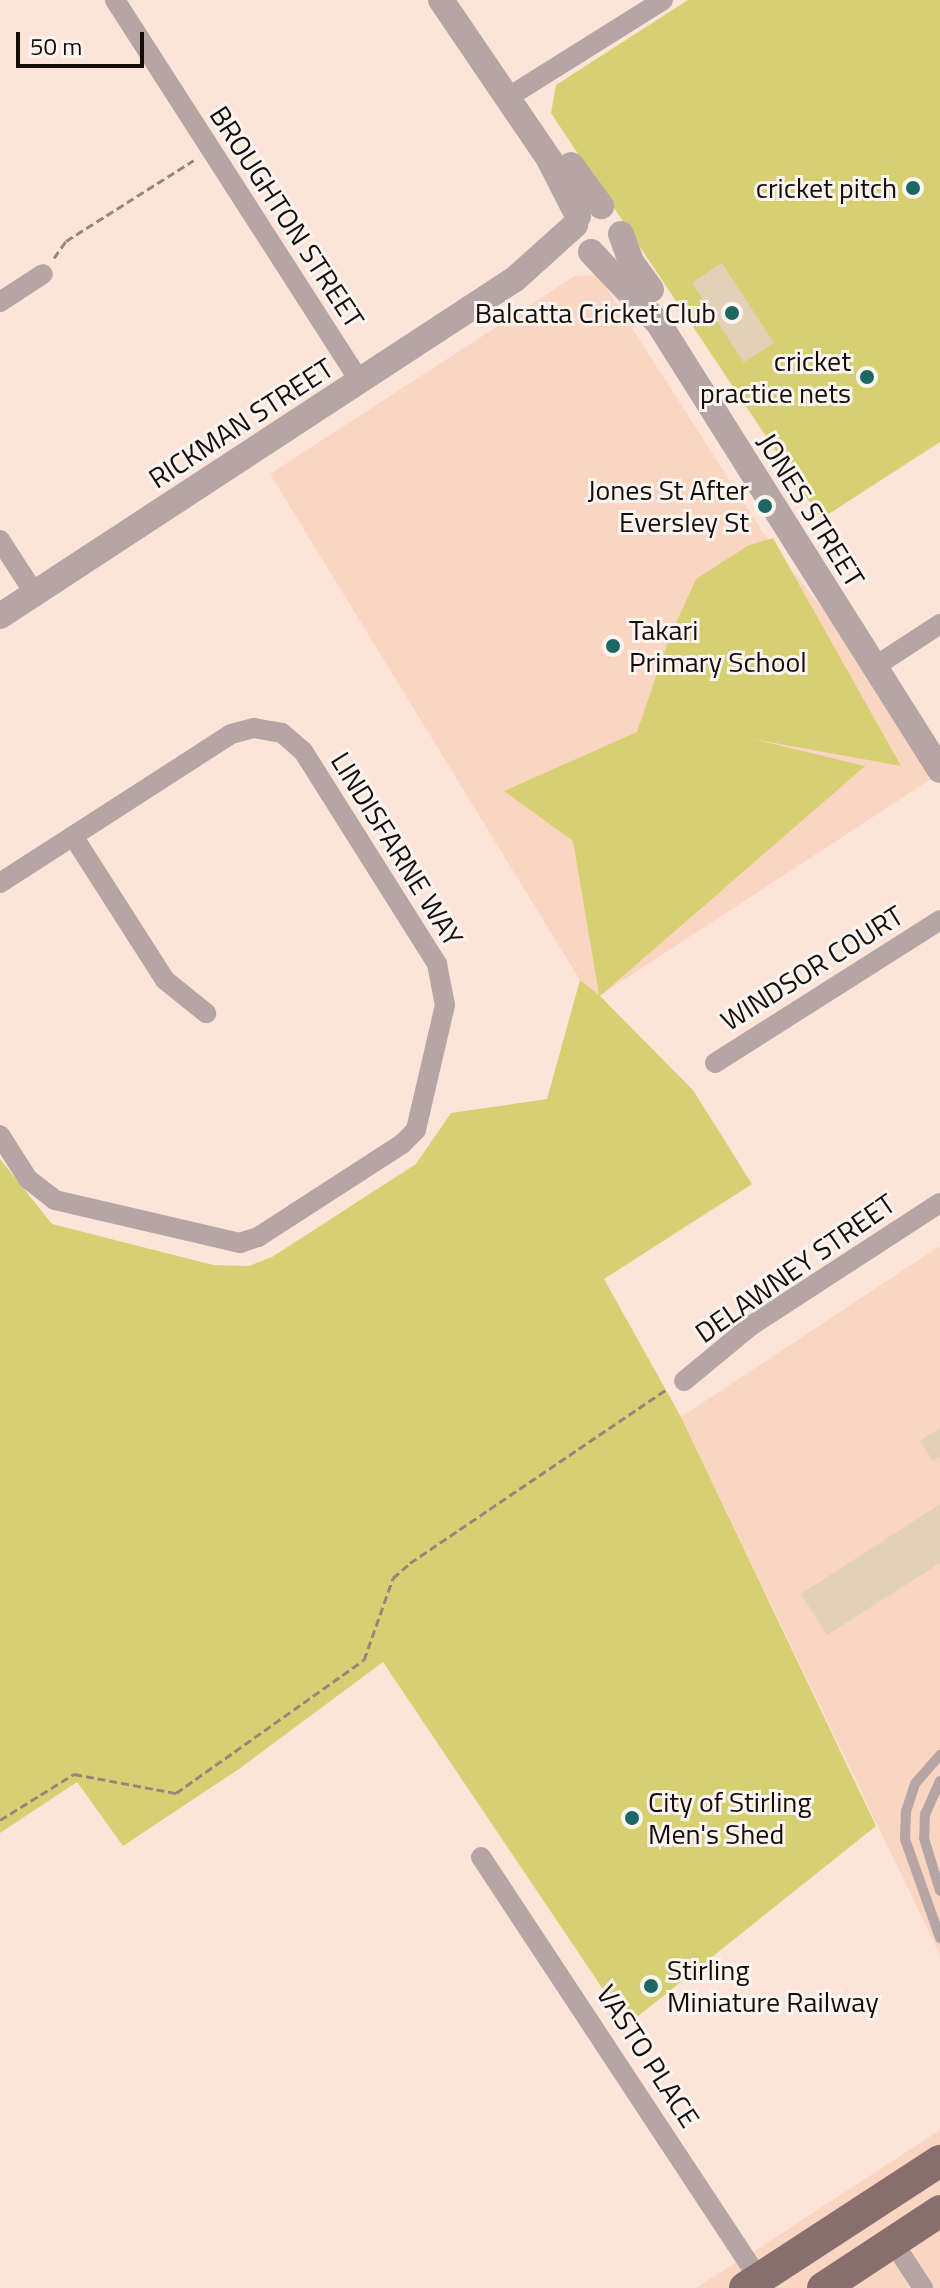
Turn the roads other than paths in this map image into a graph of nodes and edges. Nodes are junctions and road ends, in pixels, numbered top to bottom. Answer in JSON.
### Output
{"nodes":[{"id":1,"x":115,"y":0,"type":"edge"},
{"id":2,"x":441,"y":0,"type":"edge"},
{"id":3,"x":459,"y":0,"type":"edge"},
{"id":4,"x":663,"y":0,"type":"edge"},
{"id":5,"x":513,"y":94,"type":"junction"},
{"id":6,"x":586,"y":229,"type":"junction"},
{"id":7,"x":43,"y":274,"type":"road end"},
{"id":8,"x":0,"y":302,"type":"edge"},
{"id":9,"x":360,"y":382,"type":"junction"},
{"id":10,"x":0,"y":540,"type":"edge"},
{"id":11,"x":35,"y":594,"type":"junction"},
{"id":12,"x":0,"y":616,"type":"edge"},
{"id":13,"x":940,"y":624,"type":"edge"},
{"id":14,"x":880,"y":663,"type":"junction"},
{"id":15,"x":940,"y":744,"type":"edge"},
{"id":16,"x":940,"y":770,"type":"edge"},
{"id":17,"x":73,"y":836,"type":"junction"},
{"id":18,"x":0,"y":883,"type":"edge"},
{"id":19,"x":940,"y":920,"type":"edge"},
{"id":20,"x":206,"y":1013,"type":"dead end"},
{"id":21,"x":715,"y":1063,"type":"dead end"},
{"id":22,"x":0,"y":1135,"type":"edge"},
{"id":23,"x":940,"y":1203,"type":"edge"},
{"id":24,"x":684,"y":1381,"type":"road end"},
{"id":25,"x":940,"y":1755,"type":"edge"},
{"id":26,"x":940,"y":1781,"type":"edge"},
{"id":27,"x":481,"y":1857,"type":"dead end"},
{"id":28,"x":940,"y":1891,"type":"edge"},
{"id":29,"x":940,"y":1938,"type":"edge"},
{"id":30,"x":940,"y":2161,"type":"edge"},
{"id":31,"x":940,"y":2211,"type":"edge"},
{"id":32,"x":893,"y":2242,"type":"junction"},
{"id":33,"x":757,"y":2285,"type":"edge"},
{"id":34,"x":823,"y":2288,"type":"edge"},
{"id":35,"x":923,"y":2288,"type":"edge"}],
"edges":[{"from":1,"to":9,"type":"street","name":"BROUGHTON STREET"},
{"from":2,"to":5,"type":"street","name":"JONES STREET"},
{"from":3,"to":5,"type":"street","name":"JONES STREET"},
{"from":4,"to":5,"type":"street"},
{"from":5,"to":6,"type":"street","name":"JONES STREET"},
{"from":6,"to":9,"type":"street","name":"RICKMAN STREET"},
{"from":6,"to":14,"type":"street","name":"JONES STREET"},
{"from":6,"to":14,"type":"street","name":"JONES STREET"},
{"from":7,"to":8,"type":"street"},
{"from":9,"to":11,"type":"street","name":"RICKMAN STREET"},
{"from":10,"to":11,"type":"street"},
{"from":11,"to":12,"type":"street","name":"RICKMAN STREET"},
{"from":13,"to":14,"type":"street"},
{"from":14,"to":15,"type":"street","name":"JONES STREET"},
{"from":14,"to":16,"type":"street","name":"JONES STREET"},
{"from":17,"to":18,"type":"street","name":"LINDISFARNE WAY"},
{"from":17,"to":20,"type":"street"},
{"from":17,"to":22,"type":"street","name":"LINDISFARNE WAY"},
{"from":19,"to":21,"type":"street","name":"WINDSOR COURT"},
{"from":23,"to":24,"type":"street","name":"DELAWNEY STREET"},
{"from":25,"to":29,"type":"lane"},
{"from":26,"to":28,"type":"lane"},
{"from":27,"to":33,"type":"street","name":"VASTO PLACE"},
{"from":30,"to":33,"type":"main road"},
{"from":31,"to":32,"type":"main road"},
{"from":32,"to":34,"type":"main road"},
{"from":32,"to":35,"type":"street"}]}
